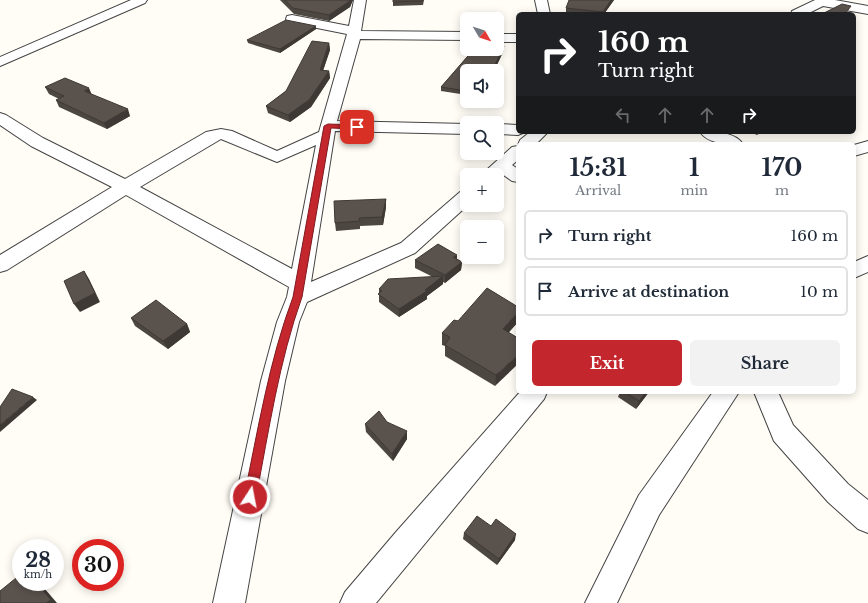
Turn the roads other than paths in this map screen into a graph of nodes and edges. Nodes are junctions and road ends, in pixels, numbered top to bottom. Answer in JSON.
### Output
{"nodes":[{"id":1,"x":141,"y":0,"type":"edge"},
{"id":2,"x":360,"y":0,"type":"edge"},
{"id":3,"x":542,"y":0,"type":"edge"},
{"id":4,"x":864,"y":0,"type":"edge"},
{"id":5,"x":846,"y":3,"type":"edge"},
{"id":6,"x":868,"y":10,"type":"edge"},
{"id":7,"x":544,"y":12,"type":"edge"},
{"id":8,"x":801,"y":12,"type":"edge"},
{"id":9,"x":292,"y":19,"type":"dead end"},
{"id":10,"x":354,"y":33,"type":"junction"},
{"id":11,"x":460,"y":36,"type":"edge"},
{"id":12,"x":504,"y":38,"type":"edge"},
{"id":13,"x":516,"y":38,"type":"edge"},
{"id":14,"x":0,"y":62,"type":"edge"},
{"id":15,"x":0,"y":118,"type":"edge"},
{"id":16,"x":460,"y":129,"type":"edge"},
{"id":17,"x":504,"y":129,"type":"edge"},
{"id":18,"x":327,"y":130,"type":"junction"},
{"id":19,"x":516,"y":130,"type":"edge"},
{"id":20,"x":538,"y":134,"type":"edge"},
{"id":21,"x":712,"y":134,"type":"edge"},
{"id":22,"x":528,"y":142,"type":"edge"},
{"id":23,"x":730,"y":142,"type":"edge"},
{"id":24,"x":868,"y":146,"type":"edge"},
{"id":25,"x":856,"y":150,"type":"edge"},
{"id":26,"x":516,"y":152,"type":"edge"},
{"id":27,"x":498,"y":168,"type":"edge"},
{"id":28,"x":504,"y":173,"type":"edge"},
{"id":29,"x":516,"y":176,"type":"edge"},
{"id":30,"x":126,"y":187,"type":"junction"},
{"id":31,"x":460,"y":202,"type":"edge"},
{"id":32,"x":868,"y":263,"type":"edge"},
{"id":33,"x":0,"y":265,"type":"edge"},
{"id":34,"x":856,"y":270,"type":"edge"},
{"id":35,"x":299,"y":290,"type":"junction"},
{"id":36,"x":533,"y":394,"type":"edge"},
{"id":37,"x":726,"y":394,"type":"edge"},
{"id":38,"x":767,"y":394,"type":"edge"},
{"id":39,"x":868,"y":519,"type":"edge"},
{"id":40,"x":229,"y":603,"type":"edge"},
{"id":41,"x":356,"y":603,"type":"edge"},
{"id":42,"x":600,"y":603,"type":"edge"}],
"edges":[{"from":1,"to":14,"type":"street"},
{"from":2,"to":10,"type":"street"},
{"from":3,"to":7,"type":"street"},
{"from":4,"to":5,"type":"street"},
{"from":5,"to":6,"type":"street"},
{"from":5,"to":8,"type":"street"},
{"from":9,"to":10,"type":"street"},
{"from":10,"to":11,"type":"street"},
{"from":10,"to":18,"type":"street"},
{"from":12,"to":13,"type":"street"},
{"from":15,"to":30,"type":"street"},
{"from":16,"to":18,"type":"street"},
{"from":17,"to":19,"type":"street"},
{"from":18,"to":30,"type":"street"},
{"from":18,"to":35,"type":"street"},
{"from":20,"to":22,"type":"street"},
{"from":21,"to":23,"type":"street"},
{"from":24,"to":25,"type":"street"},
{"from":26,"to":27,"type":"street"},
{"from":28,"to":29,"type":"street"},
{"from":30,"to":33,"type":"street"},
{"from":30,"to":35,"type":"street"},
{"from":31,"to":35,"type":"street"},
{"from":32,"to":34,"type":"street"},
{"from":35,"to":40,"type":"street"},
{"from":36,"to":41,"type":"street"},
{"from":37,"to":42,"type":"street"},
{"from":38,"to":39,"type":"street"}]}
